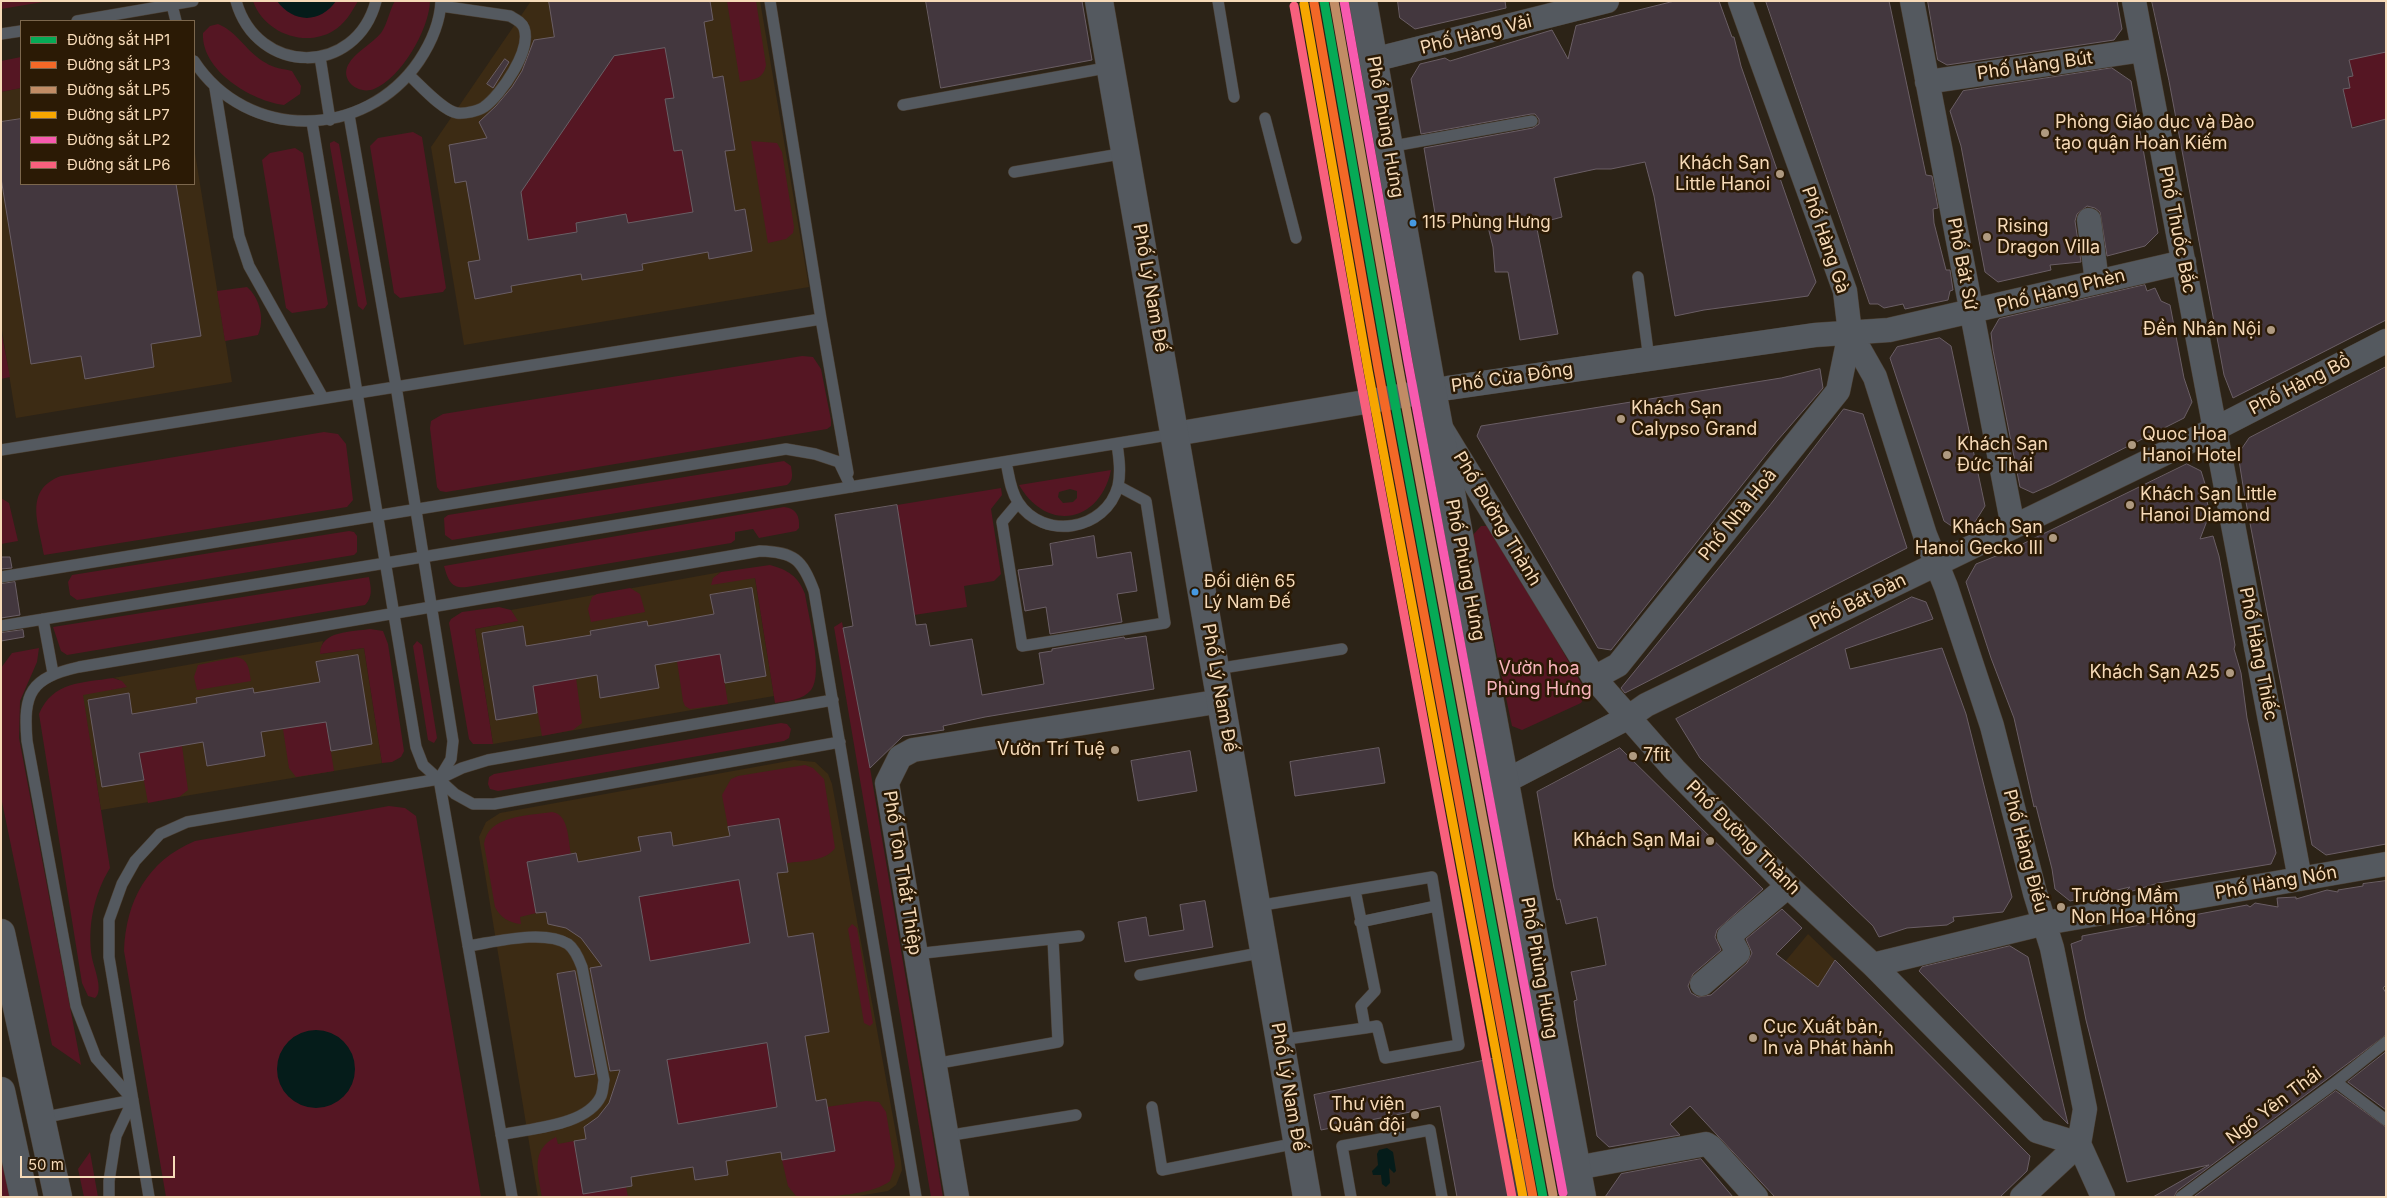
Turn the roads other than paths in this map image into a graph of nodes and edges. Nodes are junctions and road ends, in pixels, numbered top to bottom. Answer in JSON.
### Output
{"nodes":[{"id":1,"x":193,"y":1,"type":"edge"},
{"id":2,"x":236,"y":1,"type":"edge"},
{"id":3,"x":376,"y":1,"type":"edge"},
{"id":4,"x":770,"y":1,"type":"edge"},
{"id":5,"x":1099,"y":1,"type":"edge"},
{"id":6,"x":1218,"y":1,"type":"edge"},
{"id":7,"x":1363,"y":1,"type":"edge"},
{"id":8,"x":1607,"y":1,"type":"edge"},
{"id":9,"x":1740,"y":1,"type":"edge"},
{"id":10,"x":1912,"y":1,"type":"edge"},
{"id":11,"x":2134,"y":1,"type":"edge"},
{"id":12,"x":171,"y":3,"type":"edge"},
{"id":13,"x":441,"y":4,"type":"edge"},
{"id":14,"x":1543,"y":9,"type":"edge"},
{"id":15,"x":81,"y":20,"type":"edge"},
{"id":16,"x":176,"y":20,"type":"edge"},
{"id":17,"x":20,"y":31,"type":"edge"},
{"id":18,"x":1,"y":34,"type":"edge"},
{"id":19,"x":2143,"y":50,"type":"junction"},
{"id":20,"x":320,"y":57,"type":"junction"},
{"id":21,"x":1373,"y":60,"type":"junction"},
{"id":22,"x":195,"y":63,"type":"edge"},
{"id":23,"x":1111,"y":66,"type":"junction"},
{"id":24,"x":409,"y":75,"type":"junction"},
{"id":25,"x":1927,"y":82,"type":"junction"},
{"id":26,"x":216,"y":88,"type":"junction"},
{"id":27,"x":1234,"y":96,"type":"dead end"},
{"id":28,"x":903,"y":105,"type":"dead end"},
{"id":29,"x":349,"y":115,"type":"junction"},
{"id":30,"x":1265,"y":118,"type":"dead end"},
{"id":31,"x":330,"y":120,"type":"junction"},
{"id":32,"x":1532,"y":121,"type":"dead end"},
{"id":33,"x":312,"y":122,"type":"junction"},
{"id":34,"x":1388,"y":147,"type":"junction"},
{"id":35,"x":1126,"y":153,"type":"junction"},
{"id":36,"x":1014,"y":172,"type":"dead end"},
{"id":37,"x":2089,"y":220,"type":"dead end"},
{"id":38,"x":1296,"y":238,"type":"dead end"},
{"id":39,"x":2184,"y":262,"type":"junction"},
{"id":40,"x":1638,"y":276,"type":"dead end"},
{"id":41,"x":2097,"y":282,"type":"junction"},
{"id":42,"x":1972,"y":313,"type":"junction"},
{"id":43,"x":821,"y":319,"type":"junction"},
{"id":44,"x":1850,"y":332,"type":"junction"},
{"id":45,"x":2386,"y":342,"type":"edge"},
{"id":46,"x":1649,"y":359,"type":"junction"},
{"id":47,"x":396,"y":386,"type":"junction"},
{"id":48,"x":1432,"y":390,"type":"junction"},
{"id":49,"x":357,"y":393,"type":"junction"},
{"id":50,"x":323,"y":398,"type":"junction"},
{"id":51,"x":1438,"y":422,"type":"junction"},
{"id":52,"x":2215,"y":429,"type":"junction"},
{"id":53,"x":1175,"y":434,"type":"junction"},
{"id":54,"x":1117,"y":444,"type":"junction"},
{"id":55,"x":1,"y":450,"type":"edge"},
{"id":56,"x":1006,"y":462,"type":"junction"},
{"id":57,"x":1118,"y":486,"type":"junction"},
{"id":58,"x":851,"y":487,"type":"junction"},
{"id":59,"x":1018,"y":502,"type":"junction"},
{"id":60,"x":416,"y":508,"type":"junction"},
{"id":61,"x":377,"y":515,"type":"junction"},
{"id":62,"x":2013,"y":527,"type":"junction"},
{"id":63,"x":424,"y":557,"type":"junction"},
{"id":64,"x":385,"y":564,"type":"junction"},
{"id":65,"x":1935,"y":565,"type":"junction"},
{"id":66,"x":1,"y":577,"type":"edge"},
{"id":67,"x":432,"y":608,"type":"junction"},
{"id":68,"x":393,"y":615,"type":"junction"},
{"id":69,"x":44,"y":619,"type":"junction"},
{"id":70,"x":1,"y":626,"type":"edge"},
{"id":71,"x":1342,"y":649,"type":"dead end"},
{"id":72,"x":1216,"y":669,"type":"junction"},
{"id":73,"x":53,"y":673,"type":"junction"},
{"id":74,"x":1594,"y":678,"type":"junction"},
{"id":75,"x":833,"y":700,"type":"junction"},
{"id":76,"x":1222,"y":701,"type":"junction"},
{"id":77,"x":1629,"y":717,"type":"junction"},
{"id":78,"x":840,"y":742,"type":"junction"},
{"id":79,"x":439,"y":779,"type":"junction"},
{"id":80,"x":1504,"y":782,"type":"junction"},
{"id":81,"x":2386,"y":864,"type":"edge"},
{"id":82,"x":2300,"y":879,"type":"junction"},
{"id":83,"x":1788,"y":886,"type":"junction"},
{"id":84,"x":1355,"y":890,"type":"junction"},
{"id":85,"x":1257,"y":906,"type":"junction"},
{"id":86,"x":1436,"y":906,"type":"junction"},
{"id":87,"x":1360,"y":922,"type":"junction"},
{"id":88,"x":2045,"y":923,"type":"junction"},
{"id":89,"x":1,"y":934,"type":"edge"},
{"id":90,"x":1079,"y":936,"type":"dead end"},
{"id":91,"x":1053,"y":939,"type":"junction"},
{"id":92,"x":468,"y":946,"type":"junction"},
{"id":93,"x":1265,"y":952,"type":"junction"},
{"id":94,"x":915,"y":954,"type":"junction"},
{"id":95,"x":1873,"y":965,"type":"junction"},
{"id":96,"x":1140,"y":975,"type":"dead end"},
{"id":97,"x":1702,"y":984,"type":"dead end"},
{"id":98,"x":1365,"y":1028,"type":"junction"},
{"id":99,"x":1280,"y":1040,"type":"junction"},
{"id":100,"x":2386,"y":1042,"type":"edge"},
{"id":101,"x":934,"y":1064,"type":"junction"},
{"id":102,"x":2336,"y":1082,"type":"junction"},
{"id":103,"x":1,"y":1091,"type":"edge"},
{"id":104,"x":133,"y":1100,"type":"junction"},
{"id":105,"x":1152,"y":1108,"type":"dead end"},
{"id":106,"x":1076,"y":1115,"type":"dead end"},
{"id":107,"x":41,"y":1118,"type":"junction"},
{"id":108,"x":2386,"y":1120,"type":"edge"},
{"id":109,"x":8,"y":1124,"type":"junction"},
{"id":110,"x":502,"y":1135,"type":"junction"},
{"id":111,"x":946,"y":1136,"type":"junction"},
{"id":112,"x":1297,"y":1143,"type":"junction"},
{"id":113,"x":2079,"y":1144,"type":"junction"},
{"id":114,"x":1576,"y":1168,"type":"junction"},
{"id":115,"x":24,"y":1197,"type":"edge"},
{"id":116,"x":58,"y":1197,"type":"edge"},
{"id":117,"x":109,"y":1197,"type":"edge"},
{"id":118,"x":150,"y":1197,"type":"edge"},
{"id":119,"x":512,"y":1197,"type":"edge"},
{"id":120,"x":916,"y":1197,"type":"edge"},
{"id":121,"x":957,"y":1197,"type":"edge"},
{"id":122,"x":1307,"y":1197,"type":"edge"},
{"id":123,"x":1351,"y":1197,"type":"edge"},
{"id":124,"x":1442,"y":1197,"type":"edge"},
{"id":125,"x":1582,"y":1197,"type":"edge"},
{"id":126,"x":1756,"y":1197,"type":"edge"},
{"id":127,"x":2022,"y":1197,"type":"edge"},
{"id":128,"x":2103,"y":1197,"type":"edge"},
{"id":129,"x":2181,"y":1197,"type":"edge"}],
"edges":[{"from":1,"to":12,"type":"lane"},
{"from":2,"to":20,"type":"lane"},
{"from":3,"to":20,"type":"lane"},
{"from":4,"to":43,"type":"lane"},
{"from":5,"to":23,"type":"street","name":"Phố Lý Nam Đế"},
{"from":6,"to":27,"type":"lane"},
{"from":7,"to":21,"type":"street","name":"Phố Phùng Hưng"},
{"from":8,"to":14,"type":"street","name":"Phố Hàng Vải"},
{"from":9,"to":44,"type":"street","name":"Phố Hàng Gà"},
{"from":10,"to":25,"type":"street","name":"Phố Bát Sứ"},
{"from":11,"to":19,"type":"street","name":"Phố Thuốc Bắc"},
{"from":12,"to":15,"type":"lane"},
{"from":12,"to":16,"type":"lane"},
{"from":13,"to":24,"type":"lane"},
{"from":13,"to":24,"type":"lane"},
{"from":14,"to":21,"type":"street","name":"Phố Hàng Vải"},
{"from":17,"to":18,"type":"lane"},
{"from":19,"to":25,"type":"street","name":"Phố Hàng Bút"},
{"from":19,"to":39,"type":"street","name":"Phố Thuốc Bắc"},
{"from":20,"to":31,"type":"lane"},
{"from":21,"to":34,"type":"street","name":"Phố Phùng Hưng"},
{"from":22,"to":26,"type":"lane"},
{"from":23,"to":28,"type":"lane"},
{"from":23,"to":35,"type":"street","name":"Phố Lý Nam Đế"},
{"from":24,"to":29,"type":"lane"},
{"from":25,"to":42,"type":"street","name":"Phố Bát Sứ"},
{"from":26,"to":33,"type":"lane"},
{"from":26,"to":50,"type":"lane"},
{"from":29,"to":31,"type":"lane"},
{"from":29,"to":47,"type":"lane"},
{"from":30,"to":38,"type":"lane"},
{"from":31,"to":33,"type":"lane"},
{"from":32,"to":34,"type":"lane"},
{"from":33,"to":49,"type":"lane"},
{"from":34,"to":48,"type":"street","name":"Phố Phùng Hưng"},
{"from":35,"to":36,"type":"lane"},
{"from":35,"to":53,"type":"street","name":"Phố Lý Nam Đế"},
{"from":37,"to":41,"type":"street"},
{"from":39,"to":41,"type":"street","name":"Phố Hàng Phèn"},
{"from":39,"to":52,"type":"street","name":"Phố Thuốc Bắc"},
{"from":40,"to":46,"type":"lane"},
{"from":41,"to":42,"type":"street","name":"Phố Hàng Phèn"},
{"from":42,"to":44,"type":"street","name":"Phố Hàng Phèn"},
{"from":42,"to":62,"type":"street","name":"Phố Bát Sứ"},
{"from":43,"to":47,"type":"lane"},
{"from":43,"to":58,"type":"lane"},
{"from":44,"to":46,"type":"street","name":"Phố Cửa Đông"},
{"from":44,"to":65,"type":"street","name":"Phố Hàng Gà"},
{"from":44,"to":74,"type":"street","name":"Phố Nhà Hoả"},
{"from":45,"to":52,"type":"street","name":"Phố Hàng Bồ"},
{"from":46,"to":48,"type":"street","name":"Phố Cửa Đông"},
{"from":47,"to":49,"type":"lane"},
{"from":47,"to":60,"type":"lane"},
{"from":48,"to":51,"type":"street","name":"Phố Phùng Hưng"},
{"from":48,"to":53,"type":"street","name":"Phố Cửa Đông"},
{"from":49,"to":50,"type":"lane"},
{"from":49,"to":61,"type":"lane"},
{"from":50,"to":55,"type":"lane"},
{"from":51,"to":74,"type":"street","name":"Phố Đường Thành"},
{"from":51,"to":80,"type":"street","name":"Phố Phùng Hưng"},
{"from":52,"to":62,"type":"street","name":"Phố Bát Đàn"},
{"from":52,"to":82,"type":"street","name":"Phố Hàng Thiếc"},
{"from":53,"to":54,"type":"lane"},
{"from":53,"to":72,"type":"street","name":"Phố Lý Nam Đế"},
{"from":54,"to":56,"type":"lane"},
{"from":54,"to":57,"type":"lane"},
{"from":56,"to":58,"type":"lane"},
{"from":56,"to":59,"type":"lane"},
{"from":57,"to":59,"type":"lane"},
{"from":57,"to":59,"type":"lane"},
{"from":58,"to":60,"type":"lane"},
{"from":58,"to":63,"type":"lane"},
{"from":60,"to":61,"type":"lane"},
{"from":60,"to":63,"type":"lane"},
{"from":61,"to":64,"type":"lane"},
{"from":61,"to":66,"type":"lane"},
{"from":62,"to":65,"type":"street","name":"Phố Bát Đàn"},
{"from":63,"to":64,"type":"lane"},
{"from":63,"to":67,"type":"lane"},
{"from":64,"to":68,"type":"lane"},
{"from":64,"to":69,"type":"lane"},
{"from":65,"to":77,"type":"street","name":"Phố Bát Đàn"},
{"from":65,"to":88,"type":"street","name":"Phố Hàng Điếu"},
{"from":67,"to":68,"type":"lane"},
{"from":67,"to":75,"type":"lane"},
{"from":67,"to":79,"type":"lane"},
{"from":68,"to":73,"type":"lane"},
{"from":68,"to":79,"type":"lane"},
{"from":69,"to":70,"type":"lane"},
{"from":69,"to":73,"type":"lane"},
{"from":71,"to":72,"type":"lane"},
{"from":72,"to":76,"type":"street","name":"Phố Lý Nam Đế"},
{"from":73,"to":104,"type":"lane"},
{"from":74,"to":77,"type":"street","name":"Phố Đường Thành"},
{"from":75,"to":78,"type":"lane"},
{"from":75,"to":79,"type":"lane"},
{"from":76,"to":85,"type":"street","name":"Phố Lý Nam Đế"},
{"from":76,"to":94,"type":"street","name":"Phố Tôn Thất Thiệp"},
{"from":77,"to":80,"type":"street","name":"Phố Bát Đàn"},
{"from":77,"to":83,"type":"street","name":"Phố Đường Thành"},
{"from":78,"to":79,"type":"lane"},
{"from":78,"to":120,"type":"lane"},
{"from":79,"to":92,"type":"lane"},
{"from":79,"to":104,"type":"lane"},
{"from":80,"to":114,"type":"street","name":"Phố Phùng Hưng"},
{"from":81,"to":82,"type":"street","name":"Phố Hàng Nón"},
{"from":82,"to":88,"type":"street","name":"Phố Hàng Nón"},
{"from":83,"to":95,"type":"street","name":"Phố Đường Thành"},
{"from":83,"to":97,"type":"street"},
{"from":84,"to":85,"type":"lane"},
{"from":84,"to":86,"type":"lane"},
{"from":84,"to":87,"type":"lane"},
{"from":85,"to":93,"type":"street","name":"Phố Lý Nam Đế"},
{"from":86,"to":87,"type":"lane"},
{"from":86,"to":98,"type":"lane"},
{"from":87,"to":98,"type":"lane"},
{"from":88,"to":95,"type":"street","name":"Phố Hàng Nón"},
{"from":88,"to":113,"type":"street","name":"Phố Hàng Điếu"},
{"from":89,"to":107,"type":"street"},
{"from":90,"to":91,"type":"lane"},
{"from":91,"to":94,"type":"lane"},
{"from":91,"to":101,"type":"lane"},
{"from":92,"to":110,"type":"lane"},
{"from":92,"to":110,"type":"lane"},
{"from":93,"to":96,"type":"lane"},
{"from":93,"to":99,"type":"street","name":"Phố Lý Nam Đế"},
{"from":94,"to":101,"type":"street","name":"Phố Tôn Thất Thiệp"},
{"from":95,"to":113,"type":"street","name":"Phố Đường Thành"},
{"from":98,"to":99,"type":"lane"},
{"from":99,"to":112,"type":"street","name":"Phố Lý Nam Đế"},
{"from":100,"to":102,"type":"lane","name":"Ngõ Yên Thái"},
{"from":101,"to":111,"type":"street","name":"Phố Tôn Thất Thiệp"},
{"from":102,"to":108,"type":"lane"},
{"from":102,"to":129,"type":"lane","name":"Ngõ Yên Thái"},
{"from":103,"to":109,"type":"street"},
{"from":104,"to":107,"type":"lane"},
{"from":104,"to":117,"type":"lane"},
{"from":104,"to":118,"type":"lane"},
{"from":105,"to":112,"type":"lane"},
{"from":106,"to":111,"type":"lane"},
{"from":107,"to":109,"type":"street"},
{"from":107,"to":116,"type":"street"},
{"from":109,"to":115,"type":"street"},
{"from":110,"to":119,"type":"lane"},
{"from":111,"to":121,"type":"street","name":"Phố Tôn Thất Thiệp"},
{"from":112,"to":122,"type":"street","name":"Phố Lý Nam Đế"},
{"from":113,"to":127,"type":"street"},
{"from":113,"to":128,"type":"street"},
{"from":114,"to":125,"type":"street","name":"Phố Phùng Hưng"},
{"from":114,"to":126,"type":"street"},
{"from":123,"to":124,"type":"lane"}]}
